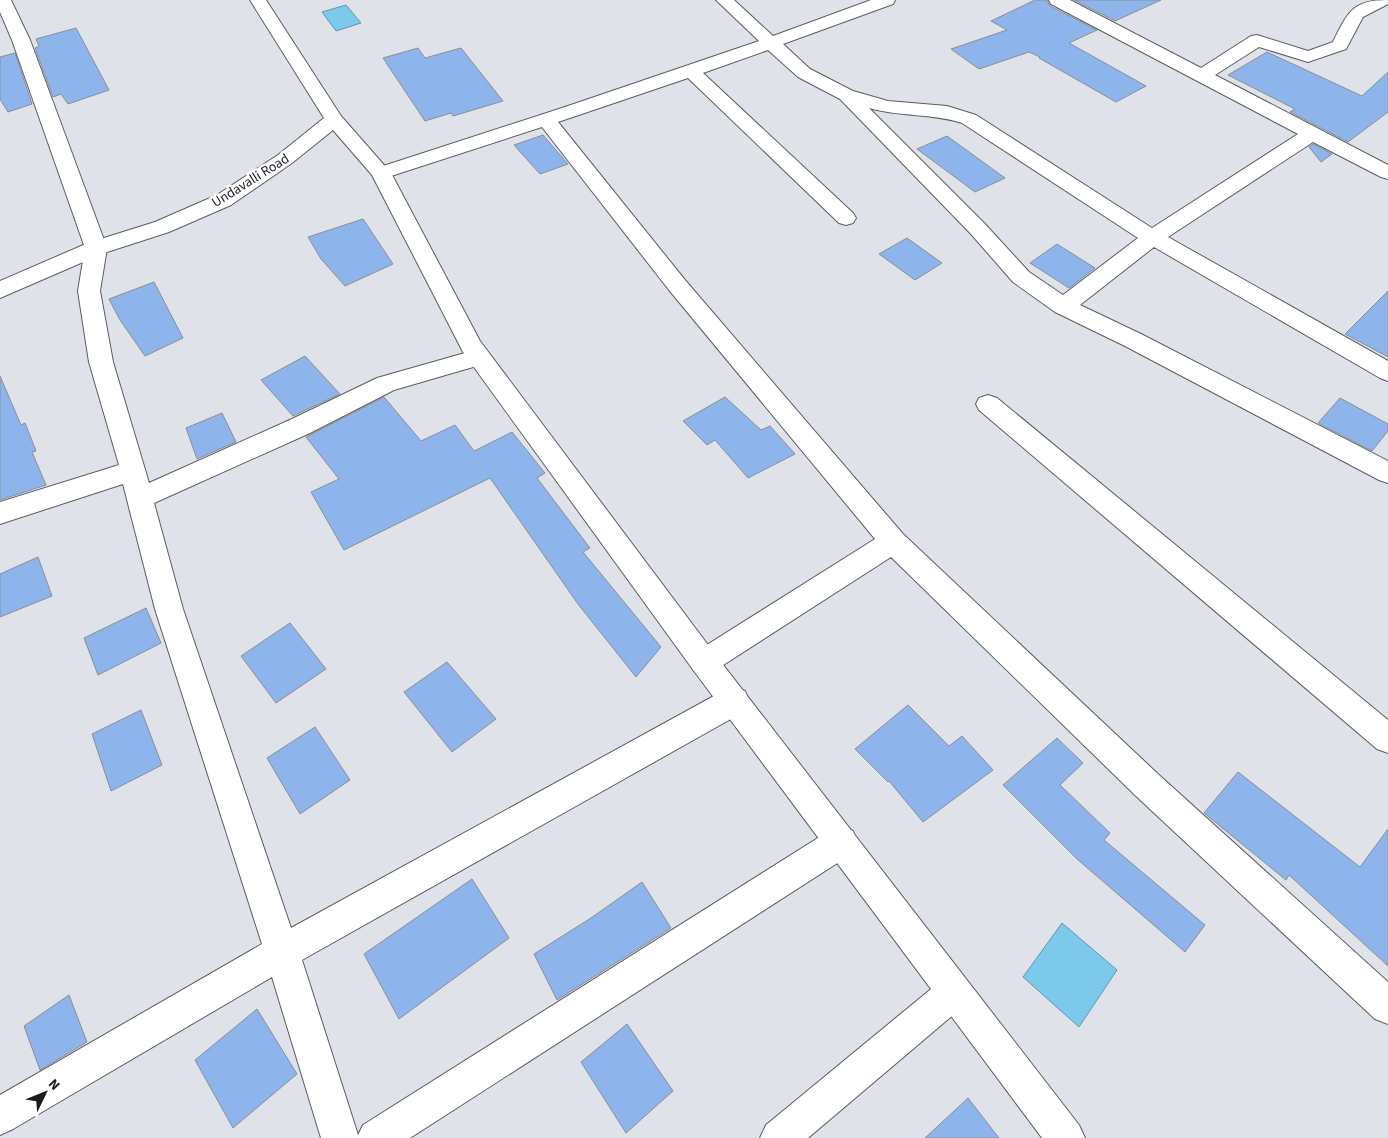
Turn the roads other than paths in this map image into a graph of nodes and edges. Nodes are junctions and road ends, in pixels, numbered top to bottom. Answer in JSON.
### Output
{"nodes":[{"id":1,"x":3,"y":0,"type":"edge"},
{"id":2,"x":258,"y":0,"type":"edge"},
{"id":3,"x":724,"y":0,"type":"edge"},
{"id":4,"x":887,"y":0,"type":"edge"},
{"id":5,"x":1057,"y":0,"type":"edge"},
{"id":6,"x":1383,"y":0,"type":"edge"},
{"id":7,"x":770,"y":43,"type":"junction"},
{"id":8,"x":690,"y":70,"type":"junction"},
{"id":9,"x":1202,"y":76,"type":"junction"},
{"id":10,"x":846,"y":95,"type":"junction"},
{"id":11,"x":334,"y":119,"type":"junction"},
{"id":12,"x":546,"y":120,"type":"junction"},
{"id":13,"x":1313,"y":133,"type":"junction"},
{"id":14,"x":381,"y":173,"type":"junction"},
{"id":15,"x":1388,"y":173,"type":"edge"},
{"id":16,"x":846,"y":218,"type":"dead end"},
{"id":17,"x":1153,"y":237,"type":"junction"},
{"id":18,"x":96,"y":248,"type":"junction"},
{"id":19,"x":0,"y":290,"type":"edge"},
{"id":20,"x":1063,"y":306,"type":"junction"},
{"id":21,"x":479,"y":357,"type":"junction"},
{"id":22,"x":1388,"y":372,"type":"edge"},
{"id":23,"x":988,"y":404,"type":"dead end"},
{"id":24,"x":1388,"y":473,"type":"edge"},
{"id":25,"x":137,"y":484,"type":"junction"},
{"id":26,"x":0,"y":513,"type":"edge"},
{"id":27,"x":893,"y":542,"type":"junction"},
{"id":28,"x":704,"y":662,"type":"junction"},
{"id":29,"x":734,"y":702,"type":"junction"},
{"id":30,"x":1388,"y":739,"type":"edge"},
{"id":31,"x":841,"y":842,"type":"junction"},
{"id":32,"x":282,"y":952,"type":"junction"},
{"id":33,"x":954,"y":992,"type":"junction"},
{"id":34,"x":1388,"y":1006,"type":"edge"},
{"id":35,"x":0,"y":1116,"type":"edge"},
{"id":36,"x":340,"y":1138,"type":"edge"},
{"id":37,"x":376,"y":1138,"type":"edge"},
{"id":38,"x":779,"y":1138,"type":"edge"},
{"id":39,"x":1066,"y":1138,"type":"edge"}],
"edges":[{"from":1,"to":18,"type":"street"},
{"from":2,"to":11,"type":"street"},
{"from":3,"to":7,"type":"street"},
{"from":4,"to":7,"type":"street"},
{"from":5,"to":9,"type":"street"},
{"from":6,"to":9,"type":"street"},
{"from":7,"to":8,"type":"street"},
{"from":7,"to":10,"type":"street"},
{"from":8,"to":12,"type":"street"},
{"from":8,"to":16,"type":"street"},
{"from":9,"to":13,"type":"street"},
{"from":10,"to":17,"type":"street"},
{"from":10,"to":20,"type":"street"},
{"from":11,"to":14,"type":"street"},
{"from":11,"to":18,"type":"street","name":"Undavalli Road"},
{"from":12,"to":14,"type":"street"},
{"from":12,"to":27,"type":"street"},
{"from":13,"to":15,"type":"street"},
{"from":13,"to":17,"type":"street"},
{"from":14,"to":21,"type":"street"},
{"from":17,"to":20,"type":"street"},
{"from":17,"to":22,"type":"street"},
{"from":18,"to":19,"type":"street","name":"Undavalli Road"},
{"from":18,"to":25,"type":"street"},
{"from":20,"to":24,"type":"street"},
{"from":21,"to":25,"type":"street"},
{"from":21,"to":28,"type":"street"},
{"from":23,"to":30,"type":"street"},
{"from":25,"to":26,"type":"street"},
{"from":25,"to":32,"type":"street"},
{"from":27,"to":28,"type":"street"},
{"from":27,"to":34,"type":"street"},
{"from":28,"to":29,"type":"street"},
{"from":29,"to":31,"type":"street"},
{"from":29,"to":32,"type":"street"},
{"from":31,"to":33,"type":"street"},
{"from":31,"to":37,"type":"street"},
{"from":32,"to":35,"type":"street"},
{"from":32,"to":36,"type":"street"},
{"from":33,"to":38,"type":"street"},
{"from":33,"to":39,"type":"street"}]}
